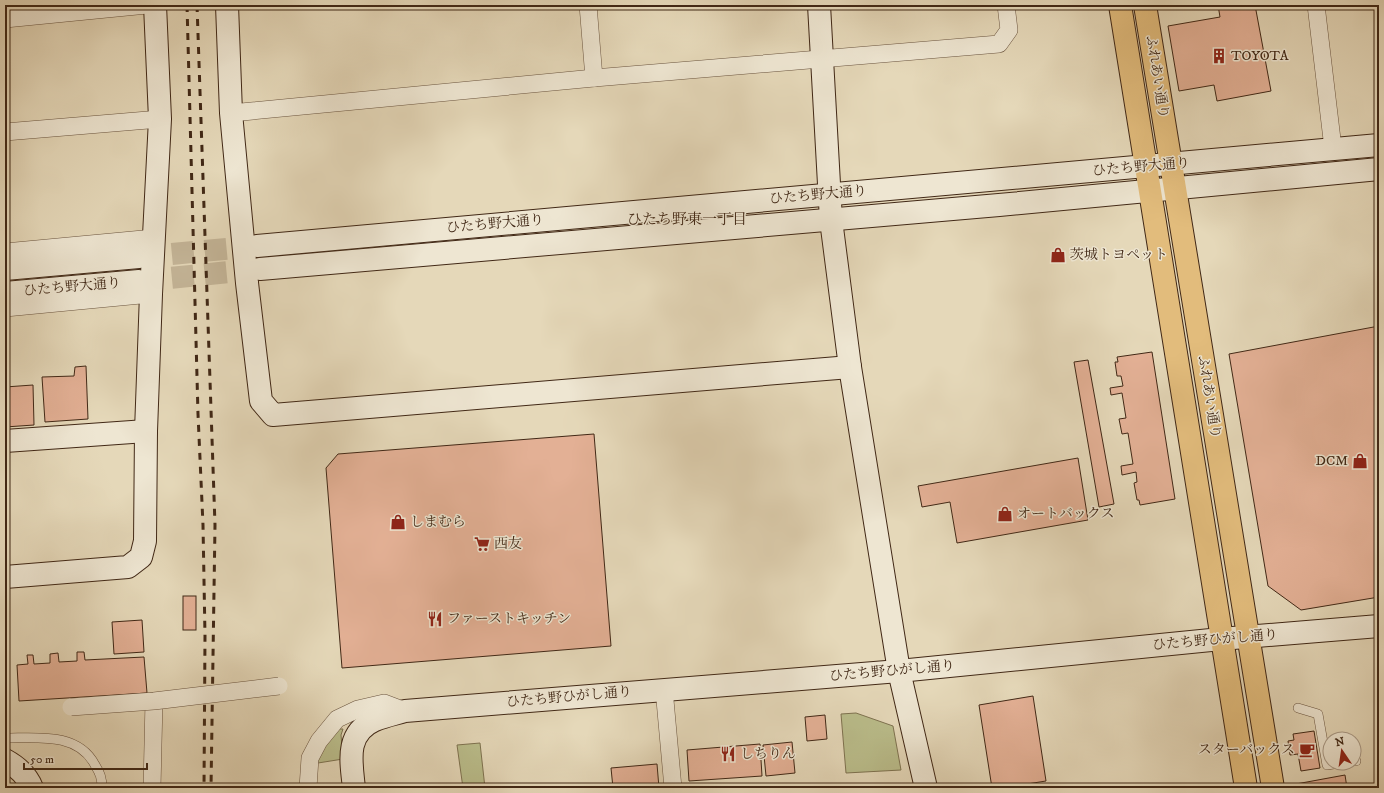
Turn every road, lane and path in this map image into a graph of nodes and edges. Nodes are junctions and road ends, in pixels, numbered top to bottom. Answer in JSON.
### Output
{"nodes":[{"id":1,"x":147,"y":5,"type":"edge"},
{"id":2,"x":155,"y":5,"type":"edge"},
{"id":3,"x":227,"y":5,"type":"edge"},
{"id":4,"x":588,"y":5,"type":"edge"},
{"id":5,"x":819,"y":5,"type":"edge"},
{"id":6,"x":1006,"y":5,"type":"edge"},
{"id":7,"x":1120,"y":5,"type":"edge"},
{"id":8,"x":1145,"y":5,"type":"edge"},
{"id":9,"x":1316,"y":5,"type":"edge"},
{"id":10,"x":5,"y":18,"type":"edge"},
{"id":11,"x":822,"y":60,"type":"junction"},
{"id":12,"x":594,"y":78,"type":"junction"},
{"id":13,"x":231,"y":113,"type":"junction"},
{"id":14,"x":160,"y":119,"type":"junction"},
{"id":15,"x":5,"y":132,"type":"edge"},
{"id":16,"x":1379,"y":145,"type":"edge"},
{"id":17,"x":1333,"y":148,"type":"junction"},
{"id":18,"x":1171,"y":164,"type":"junction"},
{"id":19,"x":1147,"y":166,"type":"junction"},
{"id":20,"x":1379,"y":169,"type":"edge"},
{"id":21,"x":1175,"y":189,"type":"junction"},
{"id":22,"x":1151,"y":190,"type":"junction"},
{"id":23,"x":830,"y":194,"type":"junction"},
{"id":24,"x":831,"y":220,"type":"junction"},
{"id":25,"x":154,"y":238,"type":"junction"},
{"id":26,"x":257,"y":246,"type":"tunnel mouth"},
{"id":27,"x":5,"y":252,"type":"edge"},
{"id":28,"x":139,"y":257,"type":"tunnel mouth"},
{"id":29,"x":260,"y":269,"type":"tunnel mouth"},
{"id":30,"x":5,"y":270,"type":"edge"},
{"id":31,"x":145,"y":287,"type":"junction"},
{"id":32,"x":5,"y":293,"type":"edge"},
{"id":33,"x":5,"y":308,"type":"edge"},
{"id":34,"x":850,"y":367,"type":"junction"},
{"id":35,"x":146,"y":431,"type":"junction"},
{"id":36,"x":5,"y":441,"type":"edge"},
{"id":37,"x":5,"y":577,"type":"edge"},
{"id":38,"x":1379,"y":626,"type":"edge"},
{"id":39,"x":1249,"y":637,"type":"junction"},
{"id":40,"x":1221,"y":639,"type":"junction"},
{"id":41,"x":899,"y":671,"type":"junction"},
{"id":42,"x":279,"y":686,"type":"dead end"},
{"id":43,"x":664,"y":689,"type":"junction"},
{"id":44,"x":154,"y":701,"type":"junction"},
{"id":45,"x":71,"y":707,"type":"dead end"},
{"id":46,"x":1298,"y":708,"type":"dead end"},
{"id":47,"x":405,"y":711,"type":"junction"},
{"id":48,"x":1322,"y":737,"type":"edge"},
{"id":49,"x":5,"y":738,"type":"edge"},
{"id":50,"x":5,"y":760,"type":"edge"},
{"id":51,"x":32,"y":788,"type":"edge"},
{"id":52,"x":102,"y":788,"type":"edge"},
{"id":53,"x":152,"y":788,"type":"edge"},
{"id":54,"x":308,"y":788,"type":"edge"},
{"id":55,"x":354,"y":788,"type":"edge"},
{"id":56,"x":674,"y":788,"type":"edge"},
{"id":57,"x":926,"y":788,"type":"edge"},
{"id":58,"x":1246,"y":788,"type":"edge"},
{"id":59,"x":1273,"y":788,"type":"edge"}],
"edges":[{"from":1,"to":10,"type":"street"},
{"from":2,"to":14,"type":"street"},
{"from":3,"to":13,"type":"street"},
{"from":4,"to":12,"type":"street"},
{"from":5,"to":11,"type":"street"},
{"from":6,"to":11,"type":"street"},
{"from":7,"to":19,"type":"main road","name":"ふれあい通り"},
{"from":8,"to":18,"type":"main road","name":"ふれあい通り"},
{"from":9,"to":17,"type":"street"},
{"from":11,"to":12,"type":"street"},
{"from":11,"to":23,"type":"street"},
{"from":12,"to":13,"type":"street"},
{"from":13,"to":34,"type":"street"},
{"from":14,"to":15,"type":"street"},
{"from":14,"to":25,"type":"street"},
{"from":16,"to":17,"type":"street","name":"ひたち野大通り"},
{"from":17,"to":18,"type":"street","name":"ひたち野大通り"},
{"from":18,"to":19,"type":"street","name":"ひたち野大通り"},
{"from":18,"to":21,"type":"main road","name":"ふれあい通り"},
{"from":19,"to":22,"type":"main road","name":"ふれあい通り"},
{"from":19,"to":23,"type":"street","name":"ひたち野大通り"},
{"from":20,"to":21,"type":"street","name":"ひたち野大通り"},
{"from":21,"to":22,"type":"street","name":"ひたち野大通り"},
{"from":21,"to":39,"type":"main road","name":"ふれあい通り"},
{"from":22,"to":24,"type":"street","name":"ひたち野大通り"},
{"from":22,"to":40,"type":"main road","name":"ふれあい通り"},
{"from":23,"to":24,"type":"street"},
{"from":23,"to":26,"type":"street","name":"ひたち野大通り"},
{"from":24,"to":29,"type":"street","name":"ひたち野大通り"},
{"from":24,"to":34,"type":"street"},
{"from":25,"to":27,"type":"street"},
{"from":25,"to":31,"type":"street"},
{"from":28,"to":30,"type":"street","name":"ひたち野大通り"},
{"from":31,"to":32,"type":"street","name":"ひたち野大通り"},
{"from":31,"to":33,"type":"street"},
{"from":31,"to":35,"type":"street"},
{"from":34,"to":41,"type":"street"},
{"from":35,"to":36,"type":"street"},
{"from":35,"to":37,"type":"street"},
{"from":38,"to":39,"type":"street","name":"ひたち野ひがし通り"},
{"from":39,"to":40,"type":"street","name":"ひたち野ひがし通り"},
{"from":39,"to":59,"type":"main road","name":"ふれあい通り"},
{"from":40,"to":41,"type":"street","name":"ひたち野ひがし通り"},
{"from":40,"to":58,"type":"main road","name":"ふれあい通り"},
{"from":41,"to":43,"type":"street","name":"ひたち野ひがし通り"},
{"from":41,"to":57,"type":"street"},
{"from":42,"to":44,"type":"street","bridge":true},
{"from":43,"to":47,"type":"street","name":"ひたち野ひがし通り"},
{"from":43,"to":56,"type":"street"},
{"from":44,"to":45,"type":"street","bridge":true},
{"from":44,"to":53,"type":"street"},
{"from":46,"to":48,"type":"lane"},
{"from":47,"to":54,"type":"street"},
{"from":47,"to":55,"type":"street","name":"ひたち野ひがし通り"},
{"from":49,"to":52,"type":"lane"},
{"from":50,"to":51,"type":"street"}]}
